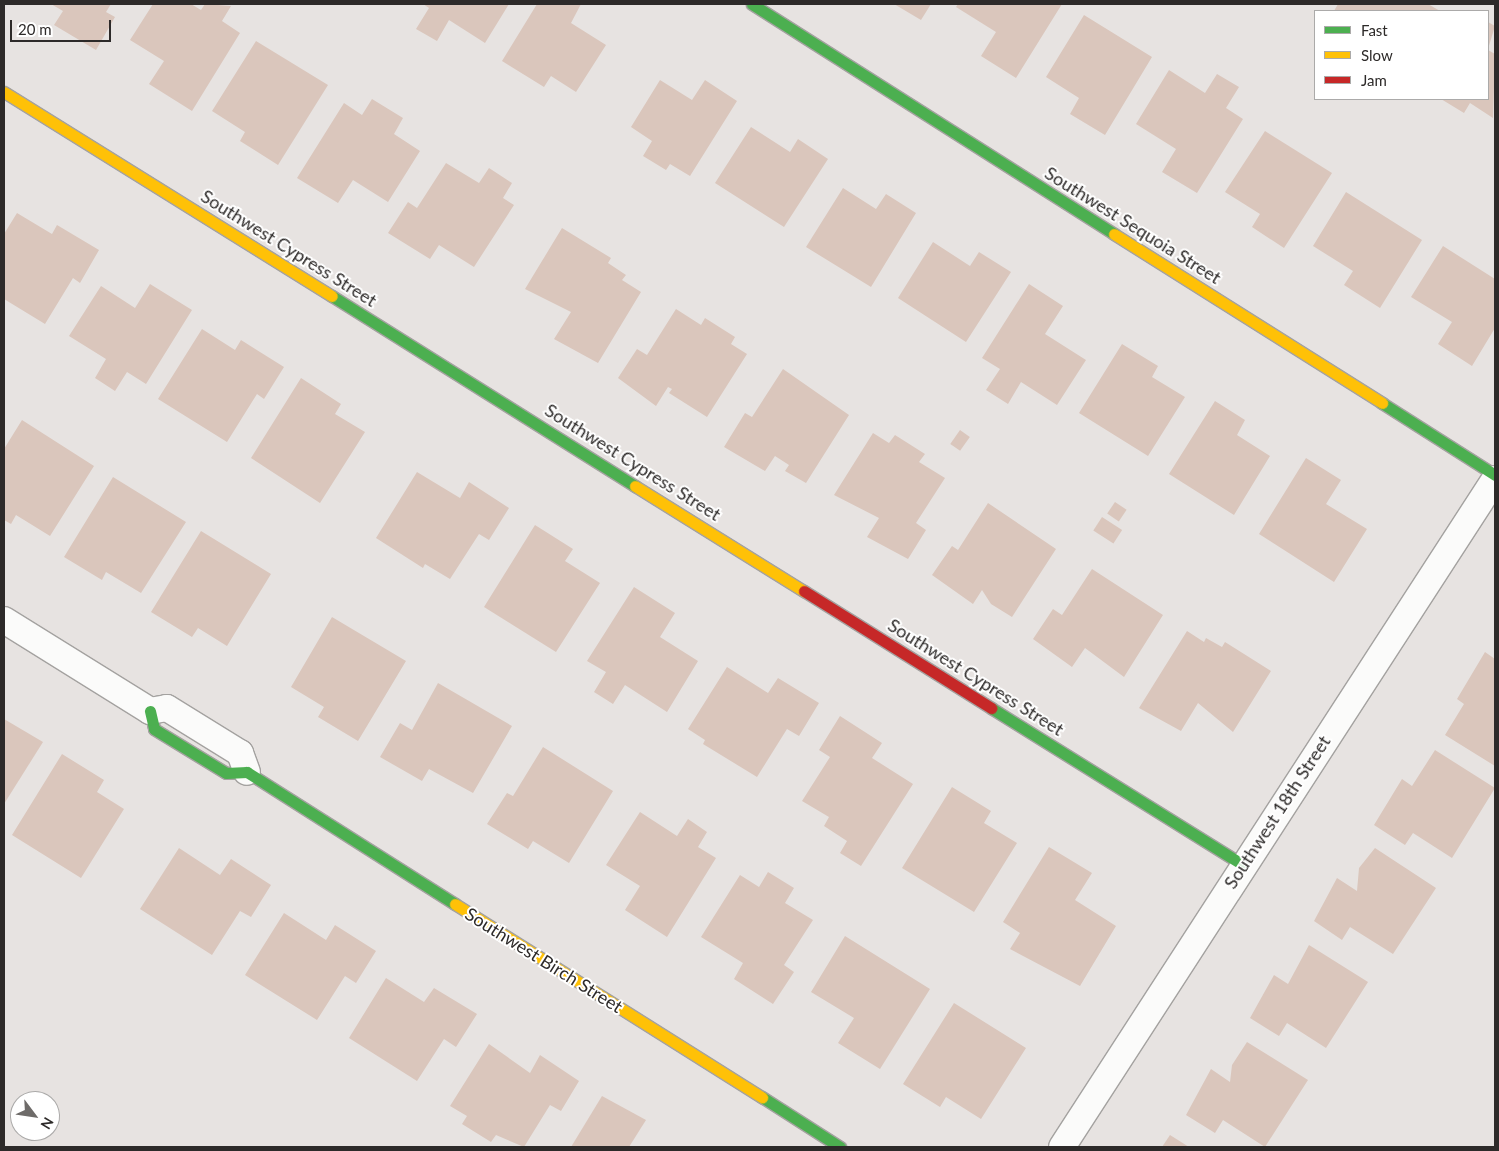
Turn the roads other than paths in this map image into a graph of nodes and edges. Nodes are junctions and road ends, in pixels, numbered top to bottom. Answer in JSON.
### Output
{"nodes":[{"id":1,"x":752,"y":4,"type":"edge"},
{"id":2,"x":4,"y":92,"type":"edge"},
{"id":3,"x":1495,"y":477,"type":"edge"},
{"id":4,"x":4,"y":620,"type":"edge"},
{"id":5,"x":247,"y":772,"type":"joint"},
{"id":6,"x":1242,"y":864,"type":"junction"},
{"id":7,"x":840,"y":1147,"type":"edge"},
{"id":8,"x":1062,"y":1147,"type":"edge"}],
"edges":[{"from":1,"to":3,"type":"street","name":"Southwest Sequoia Street"},
{"from":2,"to":6,"type":"street","name":"Southwest Cypress Street"},
{"from":3,"to":6,"type":"street","name":"Southwest 18th Street"},
{"from":4,"to":5,"type":"street","name":"Southwest Birch Street"},
{"from":5,"to":7,"type":"street","name":"Southwest Birch Street"},
{"from":6,"to":8,"type":"street","name":"Southwest 18th Street"}]}
